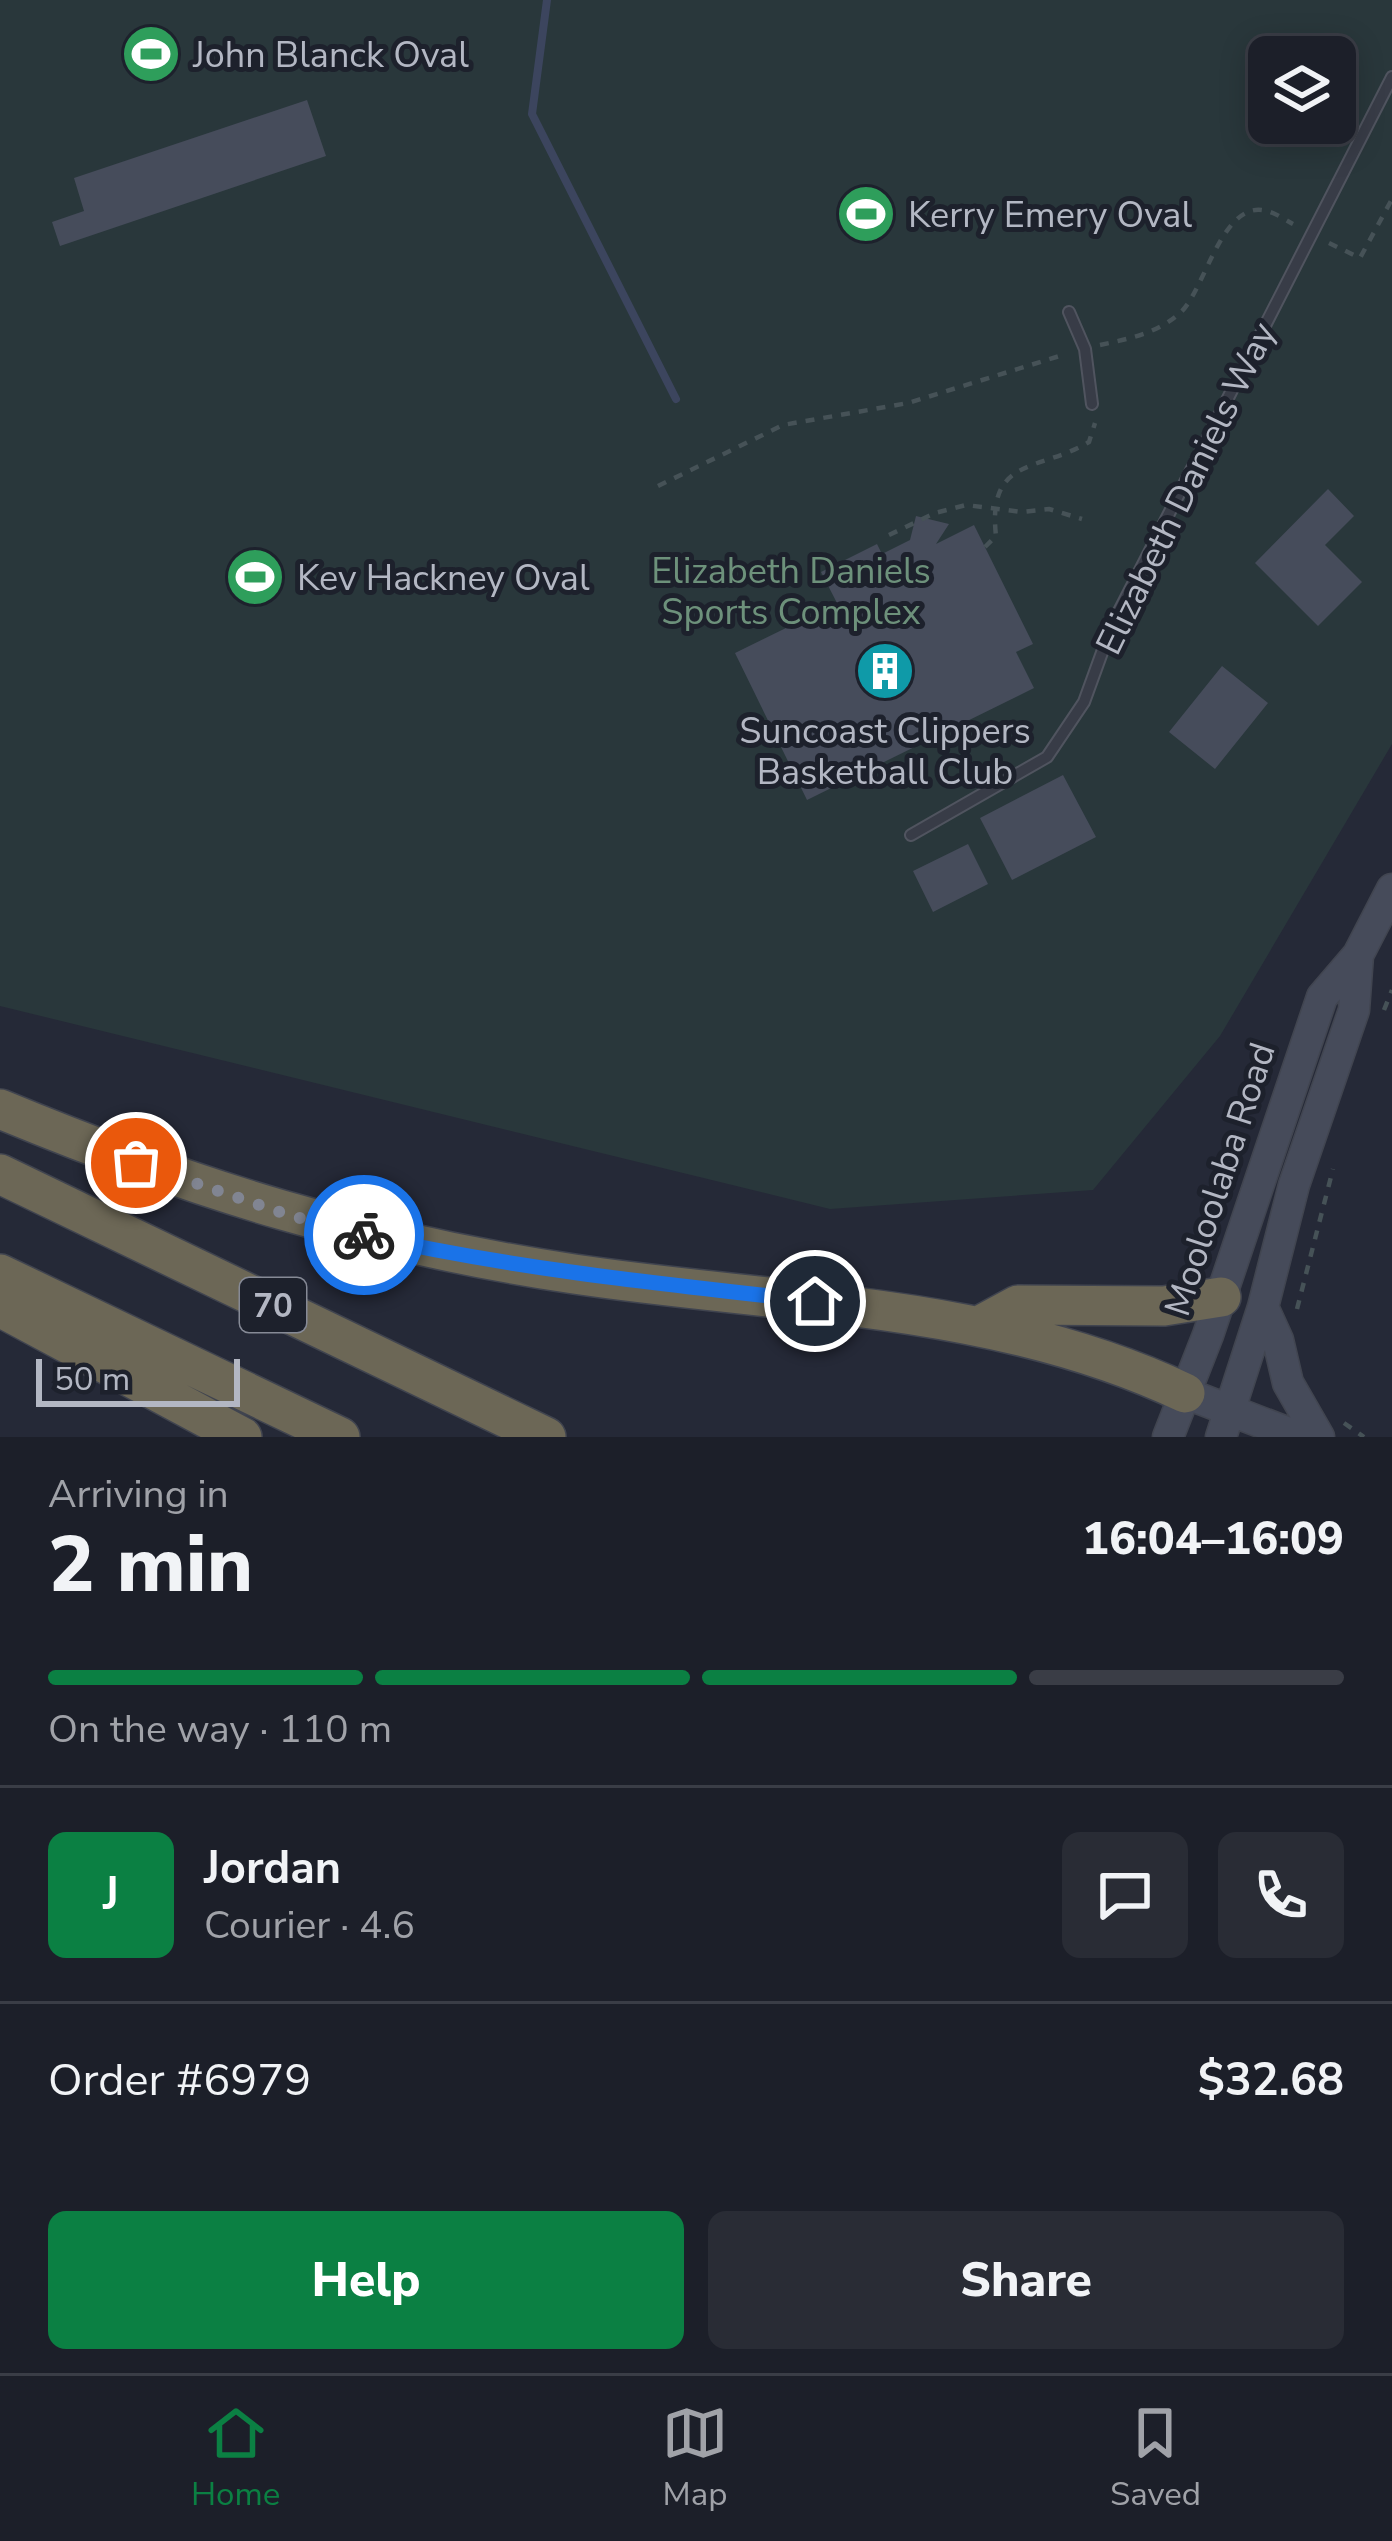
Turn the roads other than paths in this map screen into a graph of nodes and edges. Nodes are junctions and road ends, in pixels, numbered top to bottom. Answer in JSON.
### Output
{"nodes":[{"id":1,"x":1392,"y":77,"type":"edge"},
{"id":2,"x":1070,"y":312,"type":"dead end"},
{"id":3,"x":1093,"y":411,"type":"road end"},
{"id":4,"x":911,"y":835,"type":"dead end"},
{"id":5,"x":1392,"y":889,"type":"edge"},
{"id":6,"x":1358,"y":956,"type":"junction"},
{"id":7,"x":0,"y":1109,"type":"edge"},
{"id":8,"x":0,"y":1174,"type":"edge"},
{"id":9,"x":0,"y":1274,"type":"edge"},
{"id":10,"x":1221,"y":1297,"type":"junction"},
{"id":11,"x":0,"y":1306,"type":"edge"},
{"id":12,"x":1263,"y":1307,"type":"junction"},
{"id":13,"x":981,"y":1325,"type":"junction"},
{"id":14,"x":1176,"y":1417,"type":"edge"},
{"id":15,"x":1226,"y":1423,"type":"edge"},
{"id":16,"x":1332,"y":1430,"type":"edge"},
{"id":17,"x":242,"y":1437,"type":"edge"},
{"id":18,"x":340,"y":1437,"type":"edge"},
{"id":19,"x":546,"y":1437,"type":"edge"},
{"id":20,"x":1206,"y":1437,"type":"edge"},
{"id":21,"x":1300,"y":1437,"type":"edge"}],
"edges":[{"from":1,"to":4,"type":"lane","name":"Elizabeth Daniels Way"},
{"from":2,"to":3,"type":"lane"},
{"from":5,"to":6,"type":"main road","name":"Mooloolaba Road"},
{"from":6,"to":10,"type":"main road","name":"Mooloolaba Road"},
{"from":6,"to":12,"type":"main road","name":"Mooloolaba Road"},
{"from":7,"to":13,"type":"highway"},
{"from":8,"to":19,"type":"highway","number":"70"},
{"from":9,"to":18,"type":"highway","number":"70"},
{"from":10,"to":13,"type":"highway"},
{"from":10,"to":14,"type":"main road","name":"Mooloolaba Road"},
{"from":11,"to":17,"type":"highway"},
{"from":12,"to":15,"type":"main road","name":"Mooloolaba Road"},
{"from":12,"to":16,"type":"main road"},
{"from":13,"to":14,"type":"highway"},
{"from":14,"to":15,"type":"main road"},
{"from":14,"to":20,"type":"main road"},
{"from":15,"to":21,"type":"main road"}]}
